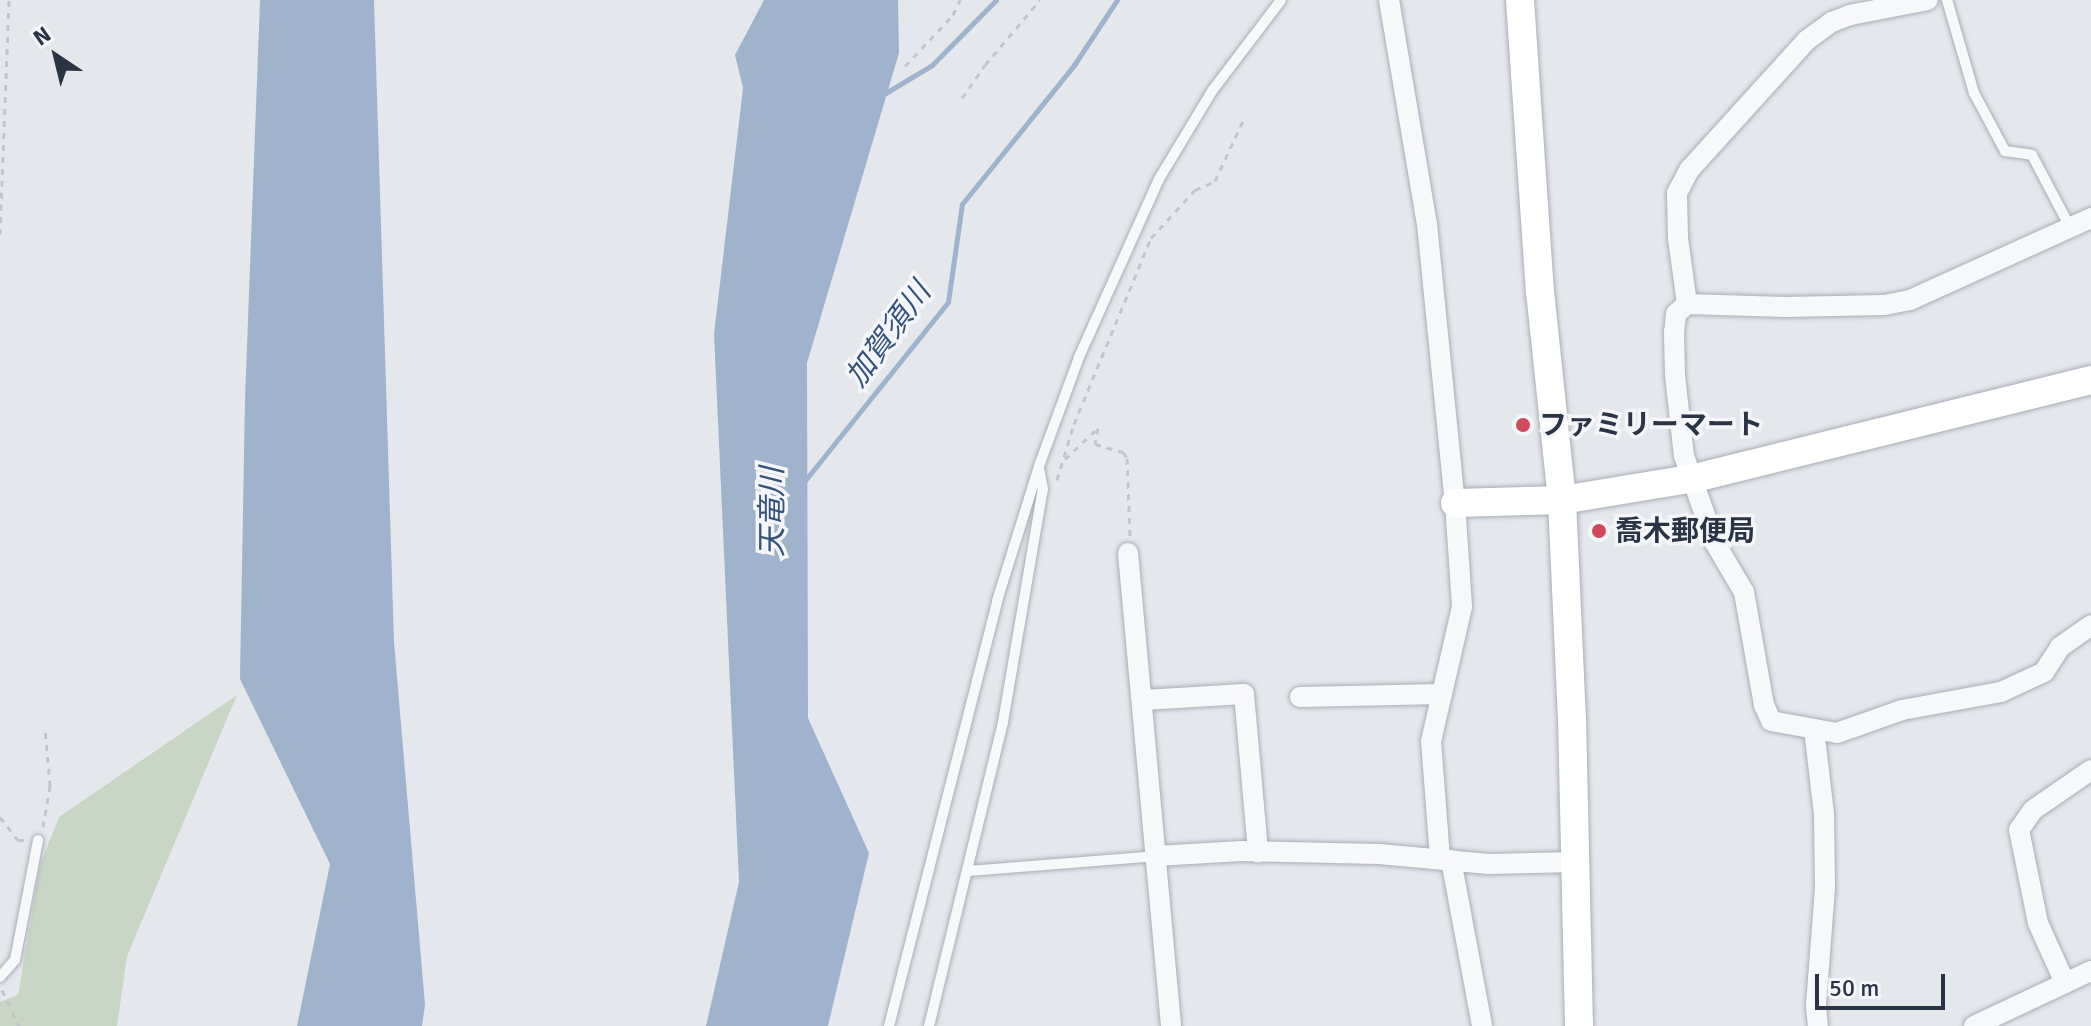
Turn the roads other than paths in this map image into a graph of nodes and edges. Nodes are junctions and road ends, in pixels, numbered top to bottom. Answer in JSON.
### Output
{"nodes":[{"id":1,"x":1281,"y":0,"type":"edge"},
{"id":2,"x":1389,"y":0,"type":"edge"},
{"id":3,"x":1520,"y":0,"type":"edge"},
{"id":4,"x":1928,"y":0,"type":"edge"},
{"id":5,"x":1947,"y":0,"type":"edge"},
{"id":6,"x":2091,"y":218,"type":"edge"},
{"id":7,"x":2070,"y":227,"type":"junction"},
{"id":8,"x":1687,"y":304,"type":"junction"},
{"id":9,"x":2091,"y":380,"type":"edge"},
{"id":10,"x":1039,"y":466,"type":"junction"},
{"id":11,"x":1695,"y":478,"type":"junction"},
{"id":12,"x":1562,"y":500,"type":"junction"},
{"id":13,"x":1455,"y":503,"type":"junction"},
{"id":14,"x":1128,"y":553,"type":"road end"},
{"id":15,"x":2091,"y":625,"type":"edge"},
{"id":16,"x":1442,"y":694,"type":"junction"},
{"id":17,"x":1300,"y":697,"type":"dead end"},
{"id":18,"x":1144,"y":700,"type":"junction"},
{"id":19,"x":1814,"y":729,"type":"junction"},
{"id":20,"x":2091,"y":770,"type":"edge"},
{"id":21,"x":38,"y":840,"type":"road end"},
{"id":22,"x":1258,"y":852,"type":"junction"},
{"id":23,"x":1157,"y":856,"type":"junction"},
{"id":24,"x":1446,"y":860,"type":"junction"},
{"id":25,"x":1576,"y":862,"type":"junction"},
{"id":26,"x":967,"y":871,"type":"junction"},
{"id":27,"x":2091,"y":971,"type":"edge"},
{"id":28,"x":0,"y":977,"type":"edge"},
{"id":29,"x":2065,"y":983,"type":"junction"},
{"id":30,"x":889,"y":1026,"type":"edge"},
{"id":31,"x":929,"y":1026,"type":"edge"},
{"id":32,"x":1171,"y":1026,"type":"edge"},
{"id":33,"x":1482,"y":1026,"type":"edge"},
{"id":34,"x":1579,"y":1026,"type":"edge"},
{"id":35,"x":1818,"y":1026,"type":"edge"},
{"id":36,"x":1974,"y":1026,"type":"edge"}],
"edges":[{"from":1,"to":10,"type":"lane"},
{"from":2,"to":13,"type":"street"},
{"from":3,"to":12,"type":"street"},
{"from":4,"to":8,"type":"street"},
{"from":5,"to":7,"type":"lane"},
{"from":6,"to":7,"type":"street"},
{"from":7,"to":8,"type":"street"},
{"from":8,"to":11,"type":"street"},
{"from":9,"to":11,"type":"street"},
{"from":10,"to":26,"type":"lane"},
{"from":10,"to":30,"type":"lane"},
{"from":11,"to":12,"type":"street"},
{"from":11,"to":19,"type":"street"},
{"from":12,"to":13,"type":"street"},
{"from":12,"to":25,"type":"street"},
{"from":13,"to":16,"type":"street"},
{"from":14,"to":18,"type":"street"},
{"from":15,"to":19,"type":"street"},
{"from":16,"to":17,"type":"street"},
{"from":16,"to":24,"type":"street"},
{"from":18,"to":22,"type":"street"},
{"from":18,"to":23,"type":"street"},
{"from":19,"to":35,"type":"street"},
{"from":20,"to":29,"type":"street"},
{"from":21,"to":28,"type":"lane"},
{"from":22,"to":23,"type":"street"},
{"from":22,"to":24,"type":"street"},
{"from":23,"to":26,"type":"lane"},
{"from":23,"to":32,"type":"street"},
{"from":24,"to":25,"type":"street"},
{"from":24,"to":33,"type":"street"},
{"from":25,"to":34,"type":"street"},
{"from":26,"to":31,"type":"lane"},
{"from":27,"to":29,"type":"street"},
{"from":29,"to":36,"type":"street"}]}
